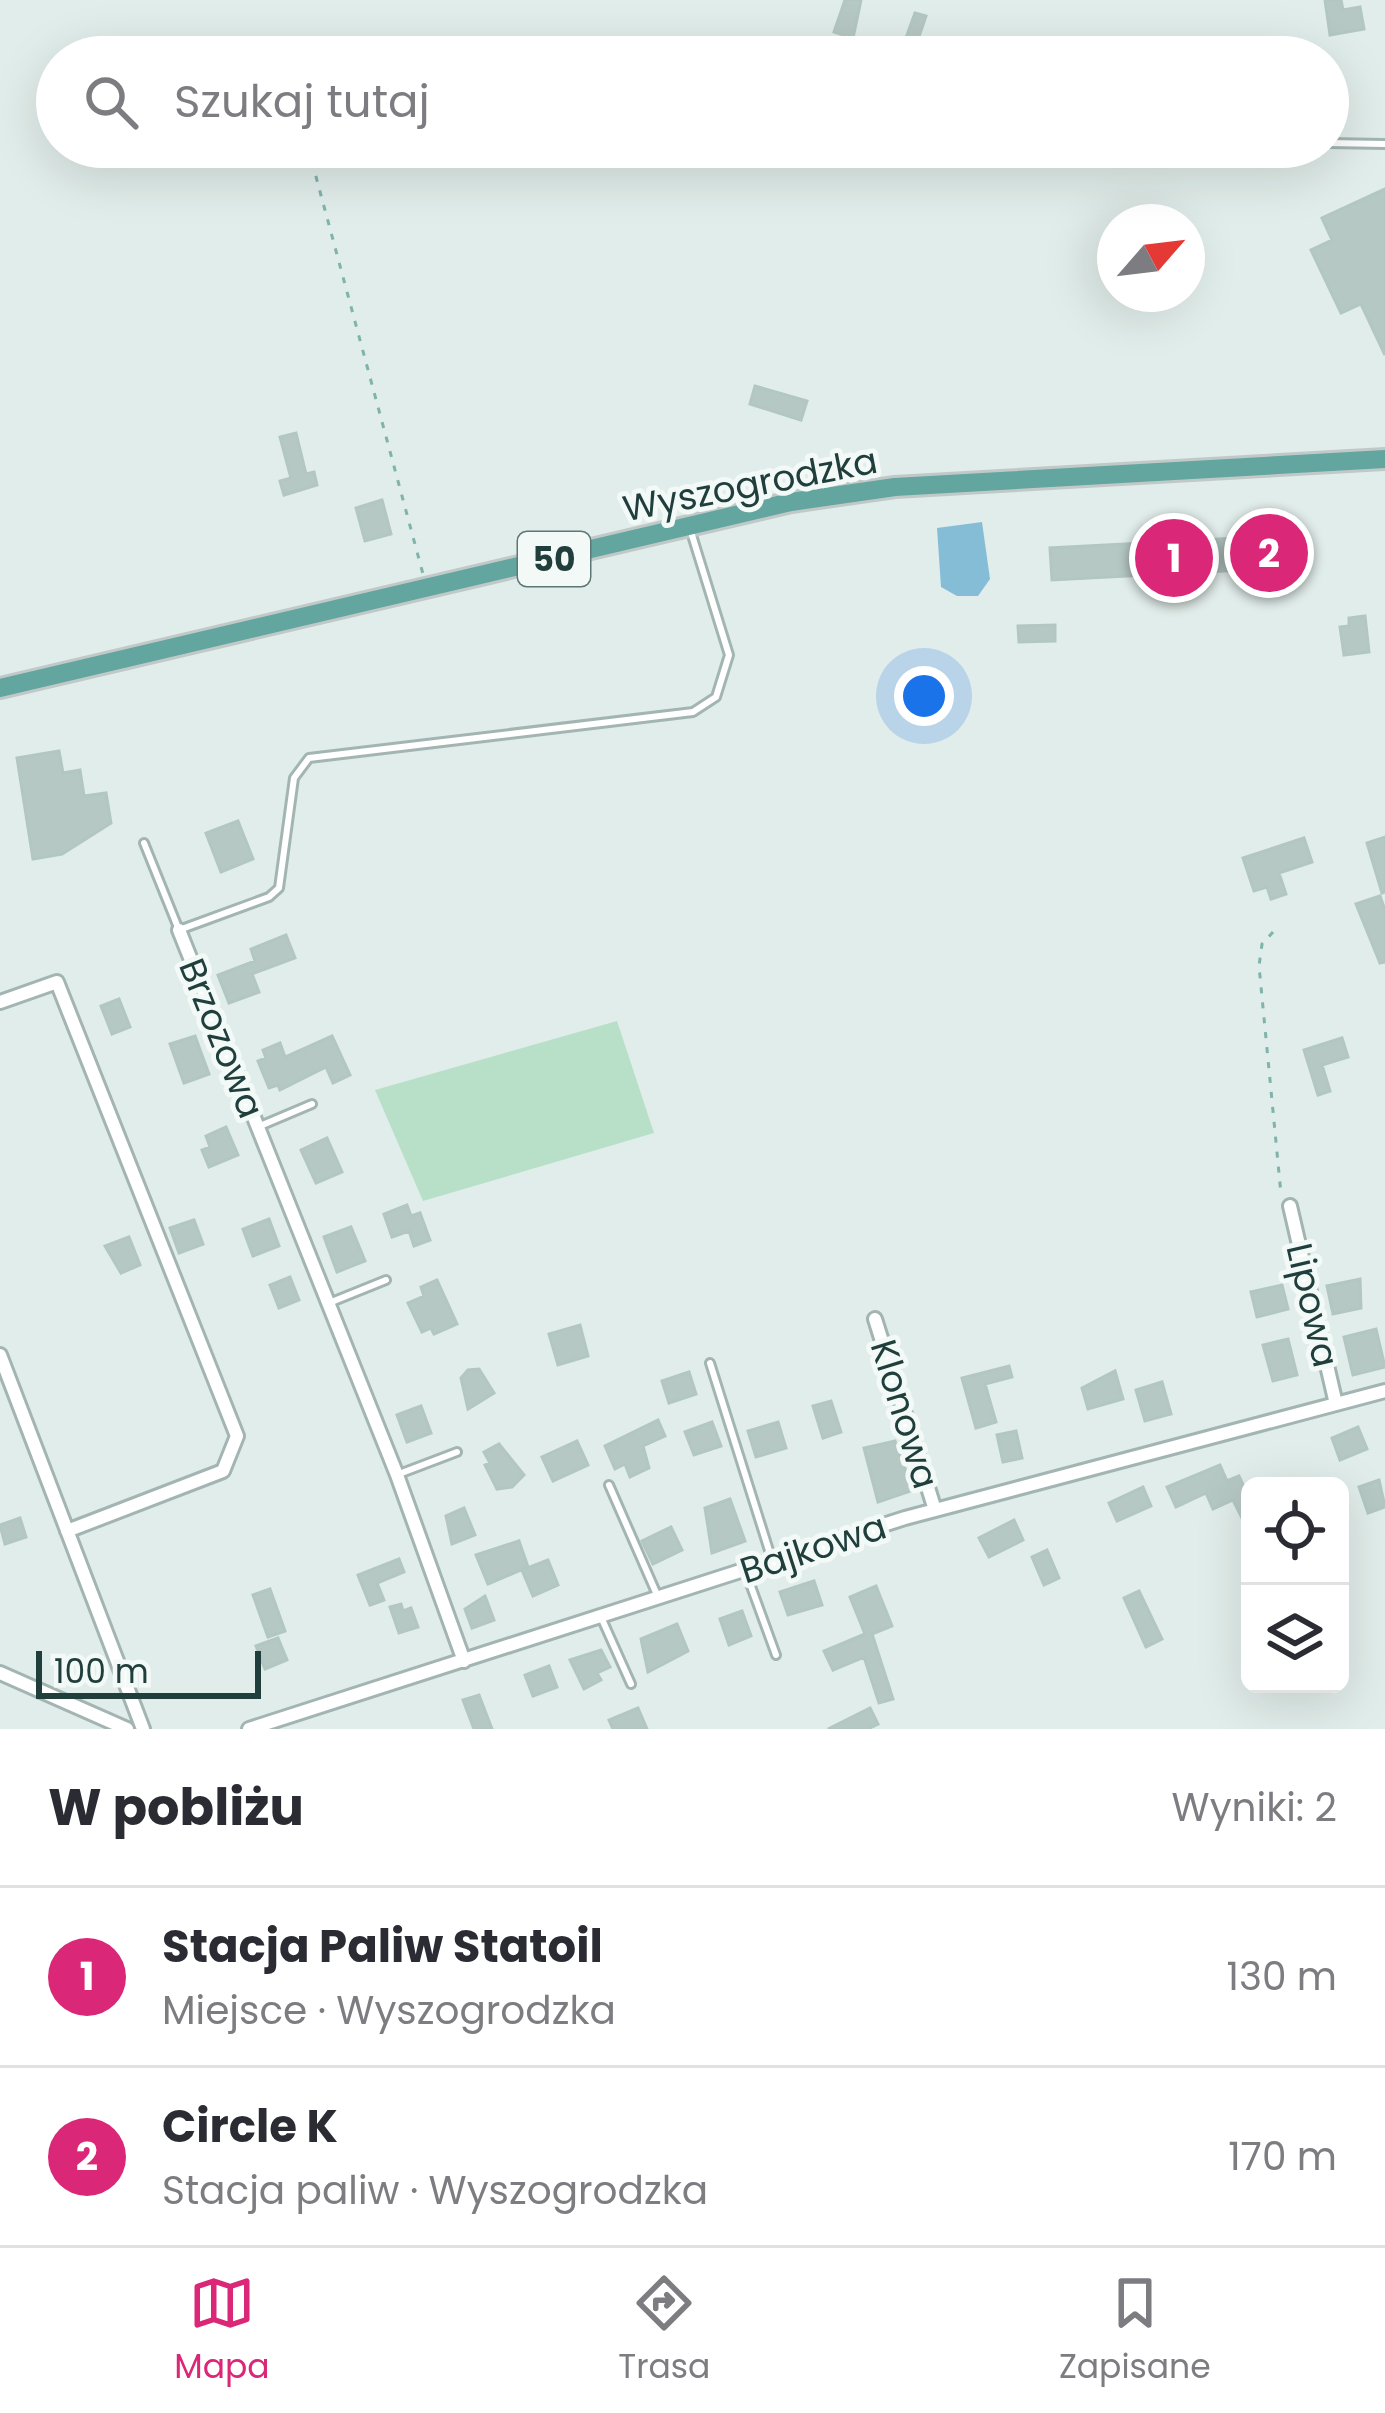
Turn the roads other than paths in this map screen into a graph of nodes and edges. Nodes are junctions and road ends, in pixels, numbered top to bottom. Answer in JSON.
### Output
{"nodes":[{"id":1,"x":1349,"y":143,"type":"edge"},
{"id":2,"x":1385,"y":144,"type":"edge"},
{"id":3,"x":1385,"y":459,"type":"edge"},
{"id":4,"x":688,"y":526,"type":"junction"},
{"id":5,"x":0,"y":688,"type":"edge"},
{"id":6,"x":144,"y":843,"type":"dead end"},
{"id":7,"x":179,"y":930,"type":"junction"},
{"id":8,"x":0,"y":1002,"type":"edge"},
{"id":9,"x":312,"y":1104,"type":"dead end"},
{"id":10,"x":258,"y":1127,"type":"junction"},
{"id":11,"x":1289,"y":1205,"type":"road end"},
{"id":12,"x":386,"y":1280,"type":"dead end"},
{"id":13,"x":329,"y":1303,"type":"junction"},
{"id":14,"x":875,"y":1319,"type":"dead end"},
{"id":15,"x":0,"y":1355,"type":"edge"},
{"id":16,"x":710,"y":1363,"type":"dead end"},
{"id":17,"x":1385,"y":1391,"type":"edge"},
{"id":18,"x":1336,"y":1403,"type":"junction"},
{"id":19,"x":458,"y":1452,"type":"dead end"},
{"id":20,"x":397,"y":1475,"type":"junction"},
{"id":21,"x":609,"y":1485,"type":"dead end"},
{"id":22,"x":935,"y":1510,"type":"junction"},
{"id":23,"x":68,"y":1532,"type":"junction"},
{"id":24,"x":772,"y":1561,"type":"junction"},
{"id":25,"x":745,"y":1570,"type":"junction"},
{"id":26,"x":658,"y":1598,"type":"junction"},
{"id":27,"x":601,"y":1617,"type":"junction"},
{"id":28,"x":776,"y":1655,"type":"dead end"},
{"id":29,"x":464,"y":1661,"type":"junction"},
{"id":30,"x":0,"y":1673,"type":"edge"},
{"id":31,"x":631,"y":1684,"type":"dead end"},
{"id":32,"x":127,"y":1729,"type":"edge"},
{"id":33,"x":143,"y":1729,"type":"edge"},
{"id":34,"x":249,"y":1729,"type":"edge"}],
"edges":[{"from":1,"to":2,"type":"lane"},
{"from":3,"to":4,"type":"main road","name":"Wyszogrodzka","number":"50"},
{"from":4,"to":5,"type":"main road","name":"Wyszogrodzka","number":"50"},
{"from":4,"to":7,"type":"lane","name":"Brzozowa"},
{"from":6,"to":7,"type":"lane"},
{"from":7,"to":10,"type":"street","name":"Brzozowa"},
{"from":8,"to":23,"type":"street"},
{"from":9,"to":10,"type":"lane"},
{"from":10,"to":13,"type":"street","name":"Brzozowa"},
{"from":11,"to":18,"type":"street","name":"Lipowa"},
{"from":12,"to":13,"type":"lane"},
{"from":13,"to":20,"type":"street","name":"Brzozowa"},
{"from":14,"to":22,"type":"street","name":"Klonowa"},
{"from":15,"to":23,"type":"street"},
{"from":16,"to":24,"type":"lane"},
{"from":17,"to":18,"type":"street","name":"Bajkowa"},
{"from":18,"to":22,"type":"street","name":"Bajkowa"},
{"from":19,"to":20,"type":"lane"},
{"from":20,"to":29,"type":"street","name":"Brzozowa"},
{"from":21,"to":26,"type":"lane"},
{"from":22,"to":24,"type":"street","name":"Bajkowa"},
{"from":23,"to":33,"type":"street"},
{"from":24,"to":25,"type":"street","name":"Bajkowa"},
{"from":25,"to":26,"type":"street","name":"Bajkowa"},
{"from":25,"to":28,"type":"lane"},
{"from":26,"to":27,"type":"street","name":"Bajkowa"},
{"from":27,"to":29,"type":"street","name":"Bajkowa"},
{"from":27,"to":31,"type":"lane"},
{"from":29,"to":34,"type":"street","name":"Bajkowa"},
{"from":30,"to":32,"type":"street"}]}
